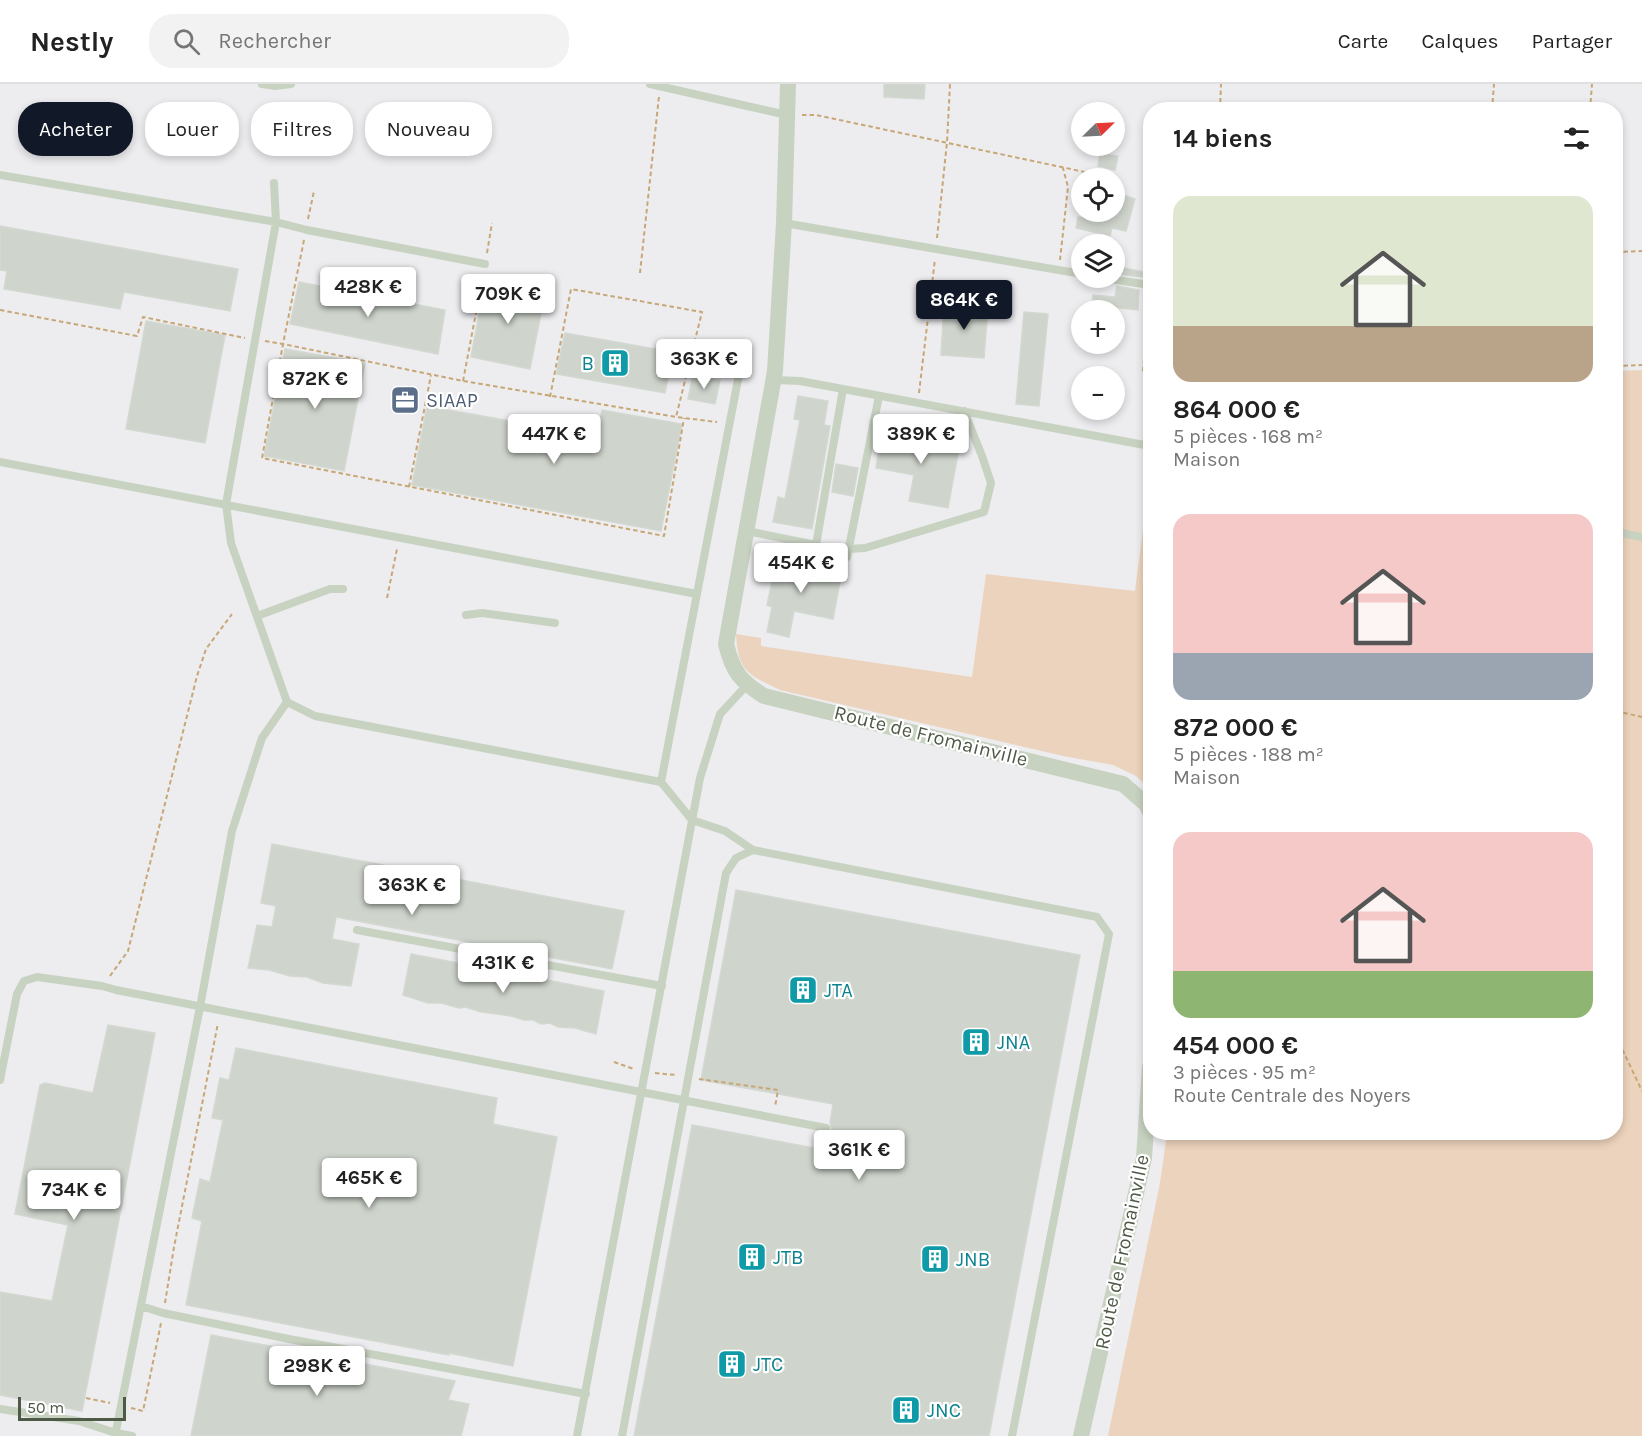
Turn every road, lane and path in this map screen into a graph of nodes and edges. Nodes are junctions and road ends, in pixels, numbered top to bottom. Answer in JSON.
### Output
{"nodes":[{"id":1,"x":262,"y":84,"type":"edge"},
{"id":2,"x":291,"y":84,"type":"edge"},
{"id":3,"x":650,"y":84,"type":"edge"},
{"id":4,"x":788,"y":84,"type":"edge"},
{"id":5,"x":950,"y":84,"type":"edge"},
{"id":6,"x":1221,"y":84,"type":"edge"},
{"id":7,"x":1494,"y":84,"type":"edge"},
{"id":8,"x":1592,"y":84,"type":"edge"},
{"id":9,"x":660,"y":86,"type":"junction"},
{"id":10,"x":1220,"y":102,"type":"edge"},
{"id":11,"x":1493,"y":102,"type":"edge"},
{"id":12,"x":1591,"y":102,"type":"edge"},
{"id":13,"x":787,"y":115,"type":"junction"},
{"id":14,"x":947,"y":142,"type":"junction"},
{"id":15,"x":1063,"y":168,"type":"junction"},
{"id":16,"x":1071,"y":170,"type":"edge"},
{"id":17,"x":0,"y":175,"type":"edge"},
{"id":18,"x":274,"y":183,"type":"dead end"},
{"id":19,"x":314,"y":191,"type":"dead end"},
{"id":20,"x":276,"y":222,"type":"junction"},
{"id":21,"x":492,"y":223,"type":"dead end"},
{"id":22,"x":784,"y":223,"type":"junction"},
{"id":23,"x":306,"y":230,"type":"junction"},
{"id":24,"x":936,"y":249,"type":"junction"},
{"id":25,"x":1642,"y":251,"type":"edge"},
{"id":26,"x":1623,"y":252,"type":"edge"},
{"id":27,"x":485,"y":264,"type":"junction"},
{"id":28,"x":1059,"y":270,"type":"junction"},
{"id":29,"x":1071,"y":272,"type":"edge"},
{"id":30,"x":640,"y":273,"type":"dead end"},
{"id":31,"x":1125,"y":281,"type":"edge"},
{"id":32,"x":1143,"y":284,"type":"edge"},
{"id":33,"x":0,"y":310,"type":"edge"},
{"id":34,"x":256,"y":340,"type":"junction"},
{"id":35,"x":283,"y":344,"type":"junction"},
{"id":36,"x":1642,"y":365,"type":"edge"},
{"id":37,"x":1623,"y":366,"type":"edge"},
{"id":38,"x":740,"y":369,"type":"dead end"},
{"id":39,"x":431,"y":375,"type":"junction"},
{"id":40,"x":774,"y":380,"type":"junction"},
{"id":41,"x":463,"y":381,"type":"junction"},
{"id":42,"x":843,"y":389,"type":"junction"},
{"id":43,"x":879,"y":396,"type":"junction"},
{"id":44,"x":919,"y":396,"type":"dead end"},
{"id":45,"x":550,"y":397,"type":"junction"},
{"id":46,"x":964,"y":411,"type":"junction"},
{"id":47,"x":676,"y":417,"type":"junction"},
{"id":48,"x":684,"y":418,"type":"junction"},
{"id":49,"x":730,"y":423,"type":"junction"},
{"id":50,"x":1143,"y":445,"type":"edge"},
{"id":51,"x":0,"y":462,"type":"edge"},
{"id":52,"x":410,"y":487,"type":"junction"},
{"id":53,"x":226,"y":504,"type":"junction"},
{"id":54,"x":747,"y":531,"type":"junction"},
{"id":55,"x":1623,"y":533,"type":"edge"},
{"id":56,"x":400,"y":537,"type":"junction"},
{"id":57,"x":1642,"y":537,"type":"edge"},
{"id":58,"x":816,"y":545,"type":"junction"},
{"id":59,"x":849,"y":549,"type":"junction"},
{"id":60,"x":343,"y":589,"type":"dead end"},
{"id":61,"x":697,"y":594,"type":"junction"},
{"id":62,"x":387,"y":598,"type":"dead end"},
{"id":63,"x":232,"y":614,"type":"dead end"},
{"id":64,"x":466,"y":615,"type":"dead end"},
{"id":65,"x":257,"y":616,"type":"junction"},
{"id":66,"x":555,"y":622,"type":"dead end"},
{"id":67,"x":747,"y":686,"type":"junction"},
{"id":68,"x":287,"y":702,"type":"junction"},
{"id":69,"x":1623,"y":713,"type":"edge"},
{"id":70,"x":1642,"y":717,"type":"edge"},
{"id":71,"x":661,"y":782,"type":"junction"},
{"id":72,"x":1143,"y":801,"type":"edge"},
{"id":73,"x":692,"y":820,"type":"junction"},
{"id":74,"x":753,"y":850,"type":"junction"},
{"id":75,"x":357,"y":930,"type":"dead end"},
{"id":76,"x":102,"y":986,"type":"junction"},
{"id":77,"x":662,"y":986,"type":"junction"},
{"id":78,"x":200,"y":1007,"type":"junction"},
{"id":79,"x":220,"y":1011,"type":"junction"},
{"id":80,"x":1623,"y":1051,"type":"edge"},
{"id":81,"x":698,"y":1079,"type":"dead end"},
{"id":82,"x":0,"y":1080,"type":"edge"},
{"id":83,"x":1642,"y":1091,"type":"edge"},
{"id":84,"x":642,"y":1092,"type":"junction"},
{"id":85,"x":684,"y":1101,"type":"junction"},
{"id":86,"x":773,"y":1119,"type":"junction"},
{"id":87,"x":826,"y":1128,"type":"dead end"},
{"id":88,"x":1145,"y":1140,"type":"edge"},
{"id":89,"x":141,"y":1306,"type":"junction"},
{"id":90,"x":163,"y":1314,"type":"junction"},
{"id":91,"x":586,"y":1394,"type":"junction"},
{"id":92,"x":86,"y":1398,"type":"dead end"},
{"id":93,"x":121,"y":1406,"type":"junction"},
{"id":94,"x":0,"y":1409,"type":"edge"},
{"id":95,"x":116,"y":1435,"type":"edge"},
{"id":96,"x":132,"y":1436,"type":"edge"},
{"id":97,"x":577,"y":1436,"type":"edge"},
{"id":98,"x":622,"y":1436,"type":"edge"},
{"id":99,"x":1012,"y":1436,"type":"edge"},
{"id":100,"x":1081,"y":1436,"type":"edge"}],
"edges":[{"from":1,"to":2,"type":"lane"},
{"from":3,"to":9,"type":"lane"},
{"from":4,"to":13,"type":"street"},
{"from":5,"to":14,"type":"path"},
{"from":6,"to":10,"type":"path"},
{"from":7,"to":11,"type":"path"},
{"from":8,"to":12,"type":"path"},
{"from":9,"to":13,"type":"lane"},
{"from":9,"to":30,"type":"path"},
{"from":13,"to":14,"type":"path"},
{"from":13,"to":22,"type":"street"},
{"from":14,"to":15,"type":"path"},
{"from":14,"to":24,"type":"path"},
{"from":15,"to":16,"type":"path"},
{"from":15,"to":28,"type":"path"},
{"from":17,"to":20,"type":"lane"},
{"from":18,"to":20,"type":"lane"},
{"from":19,"to":23,"type":"path"},
{"from":20,"to":23,"type":"lane"},
{"from":20,"to":34,"type":"lane"},
{"from":21,"to":27,"type":"path"},
{"from":22,"to":24,"type":"lane"},
{"from":22,"to":40,"type":"street"},
{"from":23,"to":27,"type":"lane"},
{"from":23,"to":35,"type":"path"},
{"from":24,"to":28,"type":"lane"},
{"from":24,"to":44,"type":"path"},
{"from":25,"to":26,"type":"path"},
{"from":27,"to":41,"type":"path"},
{"from":28,"to":29,"type":"lane"},
{"from":31,"to":32,"type":"lane"},
{"from":33,"to":34,"type":"path"},
{"from":34,"to":35,"type":"path"},
{"from":34,"to":53,"type":"lane"},
{"from":35,"to":39,"type":"path"},
{"from":35,"to":52,"type":"path"},
{"from":36,"to":37,"type":"path"},
{"from":38,"to":49,"type":"lane"},
{"from":39,"to":41,"type":"path"},
{"from":39,"to":52,"type":"path"},
{"from":40,"to":42,"type":"lane"},
{"from":40,"to":54,"type":"street"},
{"from":41,"to":45,"type":"path"},
{"from":42,"to":43,"type":"lane"},
{"from":42,"to":58,"type":"lane"},
{"from":43,"to":46,"type":"lane"},
{"from":43,"to":59,"type":"lane"},
{"from":45,"to":47,"type":"path"},
{"from":45,"to":47,"type":"path"},
{"from":46,"to":50,"type":"lane"},
{"from":46,"to":59,"type":"lane"},
{"from":47,"to":48,"type":"path"},
{"from":48,"to":49,"type":"path"},
{"from":48,"to":52,"type":"path"},
{"from":49,"to":61,"type":"lane"},
{"from":51,"to":53,"type":"lane"},
{"from":53,"to":56,"type":"lane"},
{"from":53,"to":65,"type":"lane"},
{"from":54,"to":58,"type":"lane"},
{"from":54,"to":67,"type":"street"},
{"from":55,"to":57,"type":"lane"},
{"from":56,"to":61,"type":"lane"},
{"from":56,"to":62,"type":"path"},
{"from":58,"to":59,"type":"lane"},
{"from":60,"to":65,"type":"lane"},
{"from":61,"to":71,"type":"lane"},
{"from":63,"to":76,"type":"path"},
{"from":64,"to":66,"type":"lane"},
{"from":65,"to":68,"type":"lane"},
{"from":67,"to":72,"type":"street","name":"Route de Fromainville"},
{"from":67,"to":73,"type":"lane"},
{"from":68,"to":71,"type":"lane"},
{"from":68,"to":78,"type":"lane"},
{"from":69,"to":70,"type":"path"},
{"from":71,"to":73,"type":"lane"},
{"from":73,"to":74,"type":"lane"},
{"from":73,"to":77,"type":"lane"},
{"from":74,"to":85,"type":"lane"},
{"from":74,"to":99,"type":"lane"},
{"from":75,"to":77,"type":"lane"},
{"from":76,"to":78,"type":"lane"},
{"from":76,"to":82,"type":"lane"},
{"from":77,"to":84,"type":"lane"},
{"from":78,"to":79,"type":"lane"},
{"from":78,"to":89,"type":"lane"},
{"from":79,"to":84,"type":"lane"},
{"from":79,"to":90,"type":"path"},
{"from":80,"to":83,"type":"path"},
{"from":81,"to":86,"type":"path"},
{"from":84,"to":85,"type":"lane"},
{"from":84,"to":91,"type":"lane"},
{"from":85,"to":86,"type":"lane"},
{"from":85,"to":98,"type":"lane"},
{"from":86,"to":87,"type":"lane"},
{"from":88,"to":100,"type":"street","name":"Route de Fromainville"},
{"from":89,"to":90,"type":"lane"},
{"from":89,"to":93,"type":"lane"},
{"from":90,"to":91,"type":"lane"},
{"from":90,"to":93,"type":"path"},
{"from":91,"to":97,"type":"lane"},
{"from":92,"to":93,"type":"path"},
{"from":93,"to":95,"type":"lane"},
{"from":94,"to":95,"type":"lane"},
{"from":95,"to":96,"type":"lane"}]}
